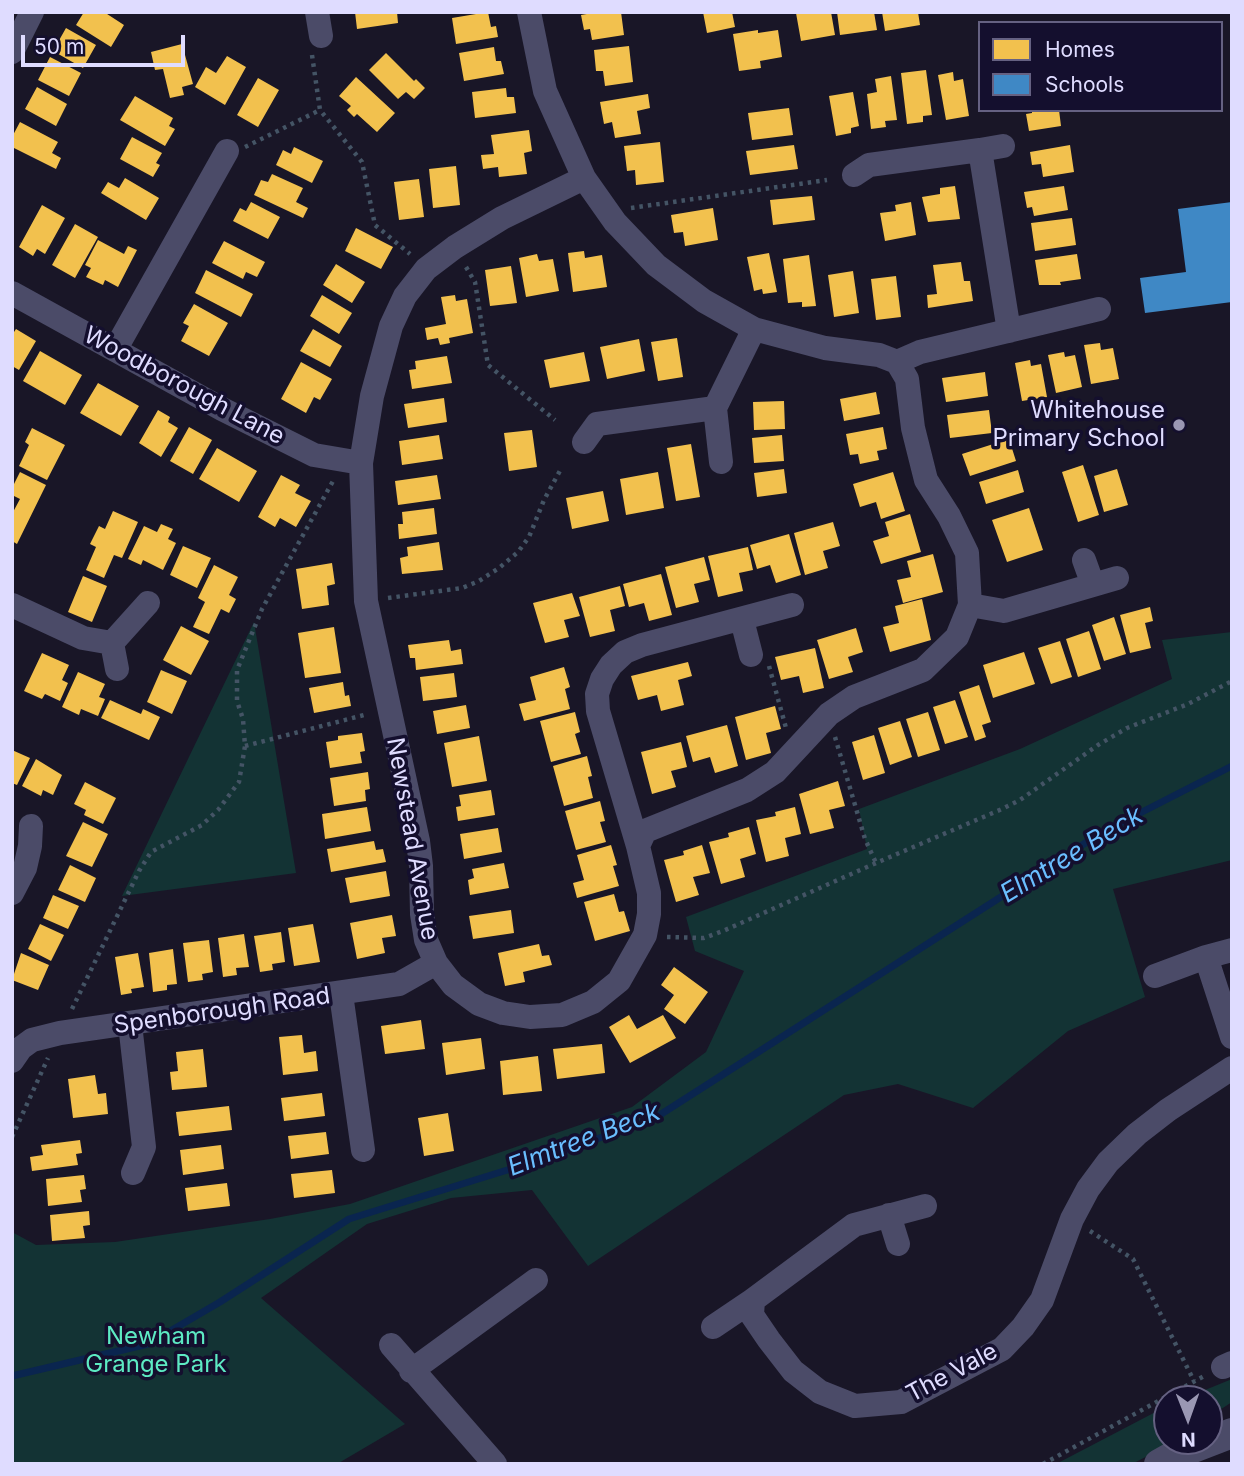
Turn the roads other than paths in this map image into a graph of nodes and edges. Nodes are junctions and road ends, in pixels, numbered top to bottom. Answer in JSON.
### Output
{"nodes":[{"id":1,"x":32,"y":12,"type":"edge"},
{"id":2,"x":529,"y":12,"type":"edge"},
{"id":3,"x":12,"y":52,"type":"edge"},
{"id":4,"x":227,"y":151,"type":"road end"},
{"id":5,"x":854,"y":175,"type":"dead end"},
{"id":6,"x":584,"y":178,"type":"junction"},
{"id":7,"x":12,"y":293,"type":"edge"},
{"id":8,"x":1099,"y":309,"type":"dead end"},
{"id":9,"x":754,"y":328,"type":"junction"},
{"id":10,"x":1009,"y":331,"type":"junction"},
{"id":11,"x":115,"y":349,"type":"junction"},
{"id":12,"x":897,"y":362,"type":"junction"},
{"id":13,"x":715,"y":408,"type":"junction"},
{"id":14,"x":584,"y":442,"type":"dead end"},
{"id":15,"x":353,"y":461,"type":"junction"},
{"id":16,"x":721,"y":462,"type":"dead end"},
{"id":17,"x":1084,"y":560,"type":"dead end"},
{"id":18,"x":148,"y":603,"type":"dead end"},
{"id":19,"x":12,"y":605,"type":"edge"},
{"id":20,"x":792,"y":605,"type":"dead end"},
{"id":21,"x":970,"y":605,"type":"junction"},
{"id":22,"x":741,"y":620,"type":"junction"},
{"id":23,"x":112,"y":643,"type":"junction"},
{"id":24,"x":751,"y":655,"type":"road end"},
{"id":25,"x":117,"y":669,"type":"dead end"},
{"id":26,"x":31,"y":826,"type":"dead end"},
{"id":27,"x":638,"y":846,"type":"junction"},
{"id":28,"x":12,"y":893,"type":"edge"},
{"id":29,"x":1232,"y":950,"type":"edge"},
{"id":30,"x":1206,"y":957,"type":"junction"},
{"id":31,"x":436,"y":963,"type":"junction"},
{"id":32,"x":1155,"y":976,"type":"dead end"},
{"id":33,"x":341,"y":994,"type":"junction"},
{"id":34,"x":130,"y":1024,"type":"junction"},
{"id":35,"x":1232,"y":1037,"type":"edge"},
{"id":36,"x":12,"y":1061,"type":"edge"},
{"id":37,"x":1232,"y":1069,"type":"edge"},
{"id":38,"x":363,"y":1150,"type":"dead end"},
{"id":39,"x":134,"y":1173,"type":"dead end"},
{"id":40,"x":925,"y":1206,"type":"dead end"},
{"id":41,"x":889,"y":1215,"type":"junction"},
{"id":42,"x":898,"y":1244,"type":"dead end"},
{"id":43,"x":536,"y":1280,"type":"dead end"},
{"id":44,"x":753,"y":1300,"type":"junction"},
{"id":45,"x":713,"y":1327,"type":"dead end"},
{"id":46,"x":391,"y":1345,"type":"dead end"},
{"id":47,"x":411,"y":1371,"type":"junction"},
{"id":48,"x":1232,"y":1433,"type":"edge"},
{"id":49,"x":495,"y":1464,"type":"edge"},
{"id":50,"x":1159,"y":1464,"type":"edge"}],
"edges":[{"from":1,"to":3,"type":"street"},
{"from":2,"to":6,"type":"street"},
{"from":4,"to":11,"type":"street"},
{"from":5,"to":10,"type":"street"},
{"from":6,"to":9,"type":"street"},
{"from":6,"to":15,"type":"street","name":"Newstead Avenue"},
{"from":7,"to":11,"type":"street","name":"Woodborough Lane"},
{"from":8,"to":10,"type":"street"},
{"from":9,"to":12,"type":"street"},
{"from":9,"to":13,"type":"street"},
{"from":10,"to":12,"type":"street"},
{"from":11,"to":15,"type":"street","name":"Woodborough Lane"},
{"from":12,"to":21,"type":"street"},
{"from":13,"to":14,"type":"street"},
{"from":13,"to":16,"type":"street"},
{"from":15,"to":31,"type":"street","name":"Newstead Avenue"},
{"from":17,"to":21,"type":"street"},
{"from":18,"to":23,"type":"street"},
{"from":19,"to":23,"type":"street"},
{"from":20,"to":22,"type":"street","name":"Newstead Avenue"},
{"from":21,"to":27,"type":"street"},
{"from":22,"to":24,"type":"street"},
{"from":22,"to":27,"type":"street","name":"Newstead Avenue"},
{"from":23,"to":25,"type":"street"},
{"from":26,"to":28,"type":"street"},
{"from":27,"to":31,"type":"street","name":"Newstead Avenue"},
{"from":29,"to":30,"type":"street"},
{"from":30,"to":32,"type":"street"},
{"from":30,"to":35,"type":"street"},
{"from":31,"to":33,"type":"street","name":"Spenborough Road"},
{"from":33,"to":34,"type":"street","name":"Spenborough Road"},
{"from":33,"to":38,"type":"street"},
{"from":34,"to":36,"type":"street","name":"Spenborough Road"},
{"from":34,"to":39,"type":"street"},
{"from":37,"to":44,"type":"street","name":"The Vale"},
{"from":40,"to":41,"type":"street"},
{"from":41,"to":42,"type":"street"},
{"from":41,"to":44,"type":"street"},
{"from":43,"to":47,"type":"street"},
{"from":44,"to":45,"type":"street"},
{"from":46,"to":47,"type":"street"},
{"from":47,"to":49,"type":"street"},
{"from":48,"to":50,"type":"street"}]}
